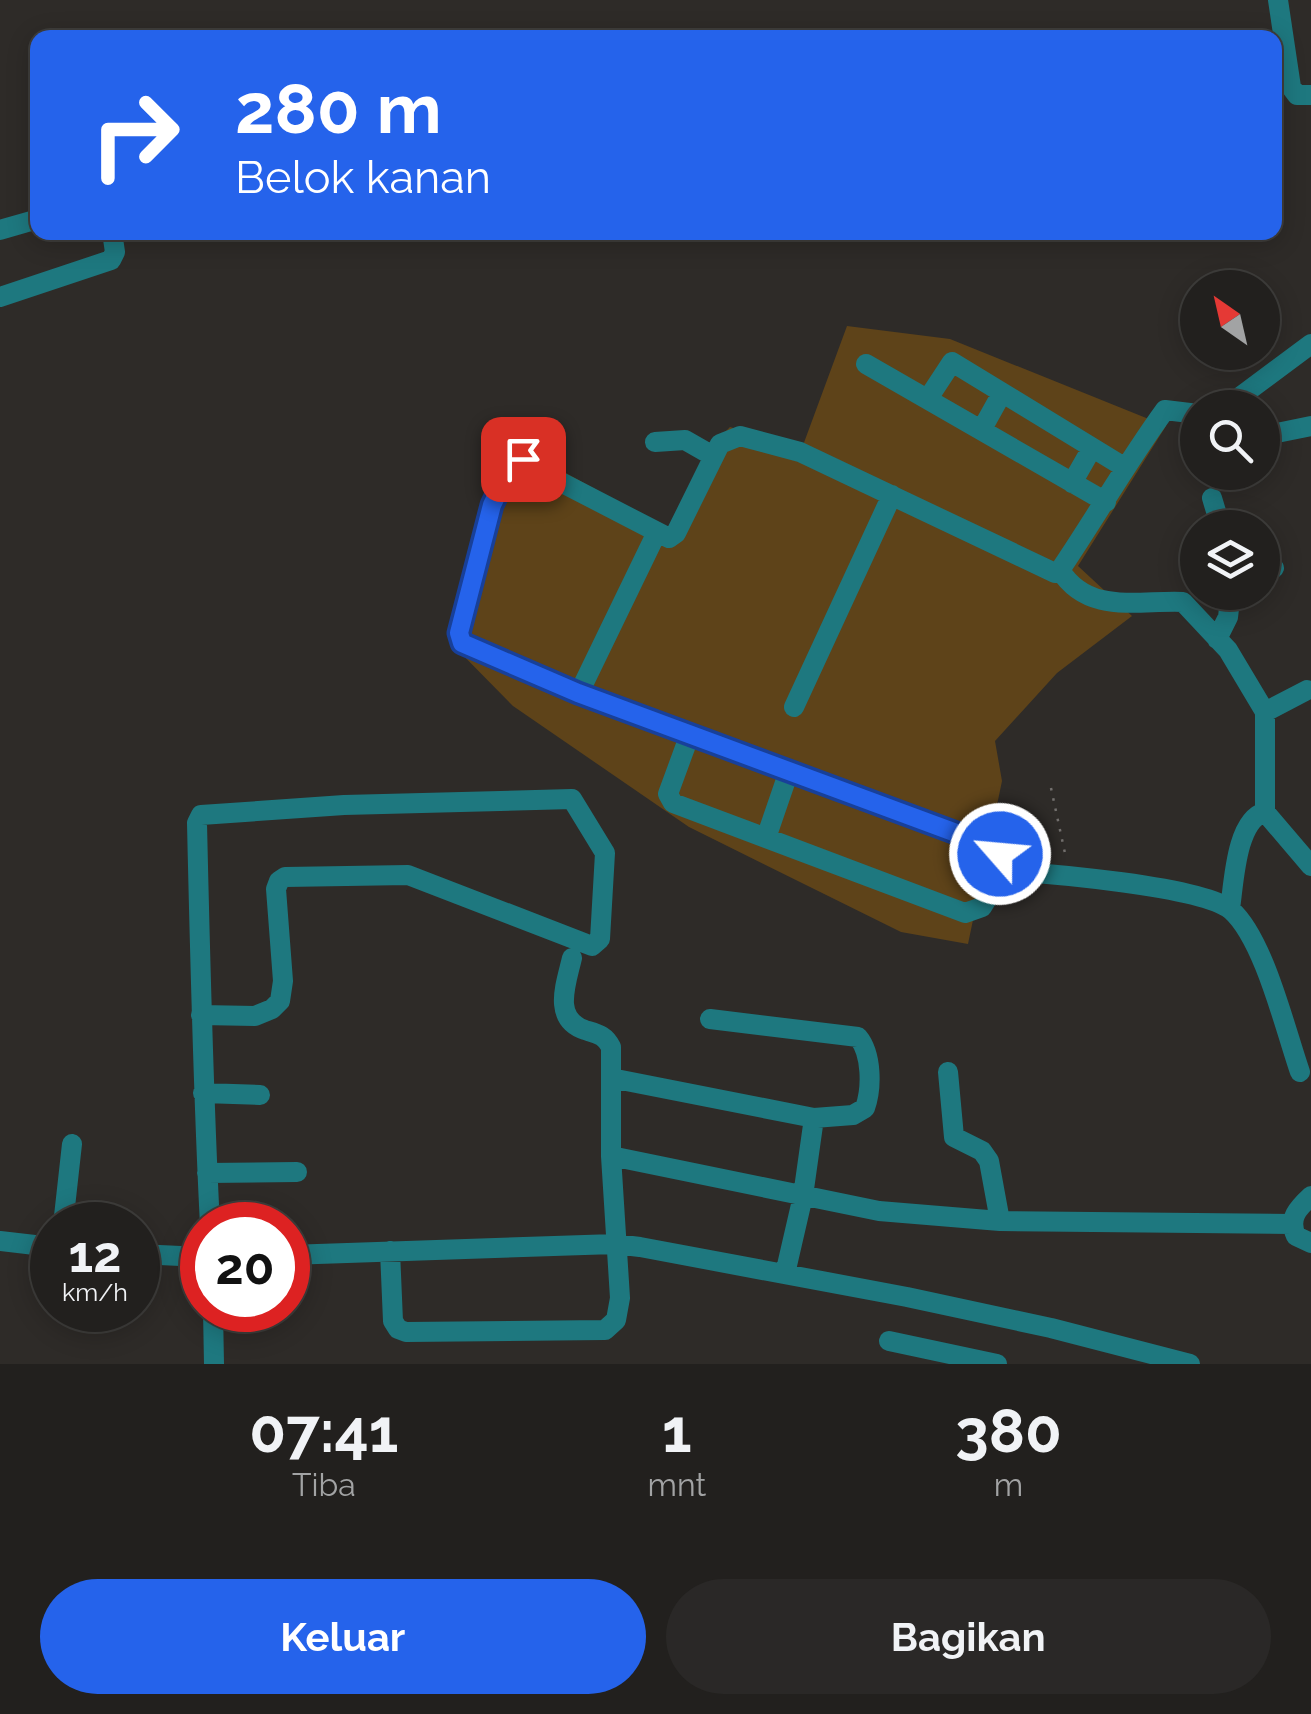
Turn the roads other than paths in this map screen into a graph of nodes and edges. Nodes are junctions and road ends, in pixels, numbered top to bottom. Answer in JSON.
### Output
{"nodes":[{"id":1,"x":1278,"y":0,"type":"edge"},
{"id":2,"x":1311,"y":95,"type":"edge"},
{"id":3,"x":30,"y":221,"type":"edge"},
{"id":4,"x":0,"y":230,"type":"edge"},
{"id":5,"x":114,"y":240,"type":"edge"},
{"id":6,"x":0,"y":297,"type":"edge"},
{"id":7,"x":1311,"y":344,"type":"edge"},
{"id":8,"x":866,"y":364,"type":"dead end"},
{"id":9,"x":1249,"y":390,"type":"edge"},
{"id":10,"x":1002,"y":393,"type":"junction"},
{"id":11,"x":928,"y":397,"type":"junction"},
{"id":12,"x":1180,"y":411,"type":"edge"},
{"id":13,"x":1311,"y":426,"type":"edge"},
{"id":14,"x":982,"y":429,"type":"junction"},
{"id":15,"x":1280,"y":432,"type":"edge"},
{"id":16,"x":655,"y":442,"type":"dead end"},
{"id":17,"x":1092,"y":448,"type":"junction"},
{"id":18,"x":713,"y":456,"type":"junction"},
{"id":19,"x":1124,"y":467,"type":"junction"},
{"id":20,"x":1072,"y":483,"type":"junction"},
{"id":21,"x":892,"y":495,"type":"junction"},
{"id":22,"x":1212,"y":498,"type":"dead end"},
{"id":23,"x":1106,"y":502,"type":"junction"},
{"id":24,"x":1216,"y":510,"type":"edge"},
{"id":25,"x":656,"y":532,"type":"junction"},
{"id":26,"x":1060,"y":570,"type":"junction"},
{"id":27,"x":1180,"y":596,"type":"edge"},
{"id":28,"x":1195,"y":610,"type":"edge"},
{"id":29,"x":1229,"y":610,"type":"edge"},
{"id":30,"x":1216,"y":638,"type":"junction"},
{"id":31,"x":1308,"y":690,"type":"dead end"},
{"id":32,"x":578,"y":693,"type":"junction"},
{"id":33,"x":794,"y":706,"type":"dead end"},
{"id":34,"x":1265,"y":712,"type":"junction"},
{"id":35,"x":690,"y":734,"type":"junction"},
{"id":36,"x":789,"y":771,"type":"junction"},
{"id":37,"x":1265,"y":812,"type":"junction"},
{"id":38,"x":766,"y":838,"type":"junction"},
{"id":39,"x":1311,"y":866,"type":"edge"},
{"id":40,"x":1004,"y":871,"type":"junction"},
{"id":41,"x":1230,"y":909,"type":"junction"},
{"id":42,"x":572,"y":958,"type":"dead end"},
{"id":43,"x":201,"y":1015,"type":"junction"},
{"id":44,"x":710,"y":1019,"type":"dead end"},
{"id":45,"x":948,"y":1072,"type":"dead end"},
{"id":46,"x":1307,"y":1075,"type":"edge"},
{"id":47,"x":611,"y":1078,"type":"junction"},
{"id":48,"x":203,"y":1093,"type":"junction"},
{"id":49,"x":260,"y":1095,"type":"dead end"},
{"id":50,"x":814,"y":1118,"type":"junction"},
{"id":51,"x":72,"y":1144,"type":"dead end"},
{"id":52,"x":611,"y":1156,"type":"junction"},
{"id":53,"x":297,"y":1172,"type":"dead end"},
{"id":54,"x":207,"y":1173,"type":"junction"},
{"id":55,"x":803,"y":1196,"type":"junction"},
{"id":56,"x":1311,"y":1196,"type":"edge"},
{"id":57,"x":66,"y":1202,"type":"edge"},
{"id":58,"x":209,"y":1202,"type":"edge"},
{"id":59,"x":1000,"y":1221,"type":"junction"},
{"id":60,"x":1292,"y":1224,"type":"junction"},
{"id":61,"x":0,"y":1241,"type":"edge"},
{"id":62,"x":1311,"y":1243,"type":"edge"},
{"id":63,"x":615,"y":1244,"type":"junction"},
{"id":64,"x":30,"y":1245,"type":"edge"},
{"id":65,"x":390,"y":1251,"type":"junction"},
{"id":66,"x":310,"y":1254,"type":"edge"},
{"id":67,"x":785,"y":1274,"type":"junction"},
{"id":68,"x":213,"y":1332,"type":"edge"},
{"id":69,"x":889,"y":1341,"type":"dead end"},
{"id":70,"x":1179,"y":1363,"type":"edge"},
{"id":71,"x":214,"y":1364,"type":"edge"},
{"id":72,"x":997,"y":1364,"type":"edge"}],
"edges":[{"from":1,"to":2,"type":"street"},
{"from":3,"to":4,"type":"street"},
{"from":5,"to":6,"type":"street"},
{"from":7,"to":9,"type":"street"},
{"from":8,"to":11,"type":"street"},
{"from":10,"to":11,"type":"street"},
{"from":10,"to":14,"type":"street"},
{"from":10,"to":17,"type":"street"},
{"from":11,"to":14,"type":"street"},
{"from":12,"to":19,"type":"street"},
{"from":13,"to":15,"type":"street"},
{"from":14,"to":20,"type":"street"},
{"from":16,"to":18,"type":"street"},
{"from":17,"to":19,"type":"street"},
{"from":17,"to":20,"type":"street"},
{"from":18,"to":21,"type":"street"},
{"from":18,"to":25,"type":"street"},
{"from":19,"to":23,"type":"street"},
{"from":20,"to":23,"type":"street"},
{"from":21,"to":26,"type":"street"},
{"from":21,"to":33,"type":"street"},
{"from":22,"to":24,"type":"street"},
{"from":23,"to":26,"type":"street"},
{"from":25,"to":32,"type":"street"},
{"from":25,"to":32,"type":"street"},
{"from":26,"to":27,"type":"street"},
{"from":28,"to":30,"type":"street"},
{"from":29,"to":30,"type":"street"},
{"from":30,"to":34,"type":"street"},
{"from":31,"to":34,"type":"street"},
{"from":32,"to":35,"type":"street"},
{"from":34,"to":37,"type":"street"},
{"from":35,"to":36,"type":"street"},
{"from":35,"to":38,"type":"street"},
{"from":36,"to":38,"type":"street"},
{"from":36,"to":40,"type":"street"},
{"from":37,"to":39,"type":"street"},
{"from":37,"to":41,"type":"street"},
{"from":38,"to":40,"type":"street"},
{"from":40,"to":41,"type":"street"},
{"from":41,"to":46,"type":"street"},
{"from":42,"to":47,"type":"street"},
{"from":43,"to":43,"type":"street"},
{"from":43,"to":48,"type":"street"},
{"from":44,"to":50,"type":"street"},
{"from":45,"to":59,"type":"street"},
{"from":47,"to":50,"type":"street"},
{"from":47,"to":52,"type":"street"},
{"from":48,"to":49,"type":"street"},
{"from":48,"to":54,"type":"street"},
{"from":50,"to":55,"type":"street"},
{"from":51,"to":57,"type":"street"},
{"from":52,"to":55,"type":"street"},
{"from":52,"to":63,"type":"street"},
{"from":53,"to":54,"type":"street"},
{"from":54,"to":58,"type":"street"},
{"from":55,"to":59,"type":"street"},
{"from":55,"to":67,"type":"street"},
{"from":56,"to":60,"type":"street"},
{"from":59,"to":60,"type":"street"},
{"from":60,"to":62,"type":"street"},
{"from":61,"to":64,"type":"street"},
{"from":63,"to":65,"type":"street"},
{"from":63,"to":65,"type":"street"},
{"from":63,"to":67,"type":"street"},
{"from":65,"to":66,"type":"street"},
{"from":67,"to":70,"type":"street"},
{"from":68,"to":71,"type":"street"},
{"from":69,"to":72,"type":"street"}]}
